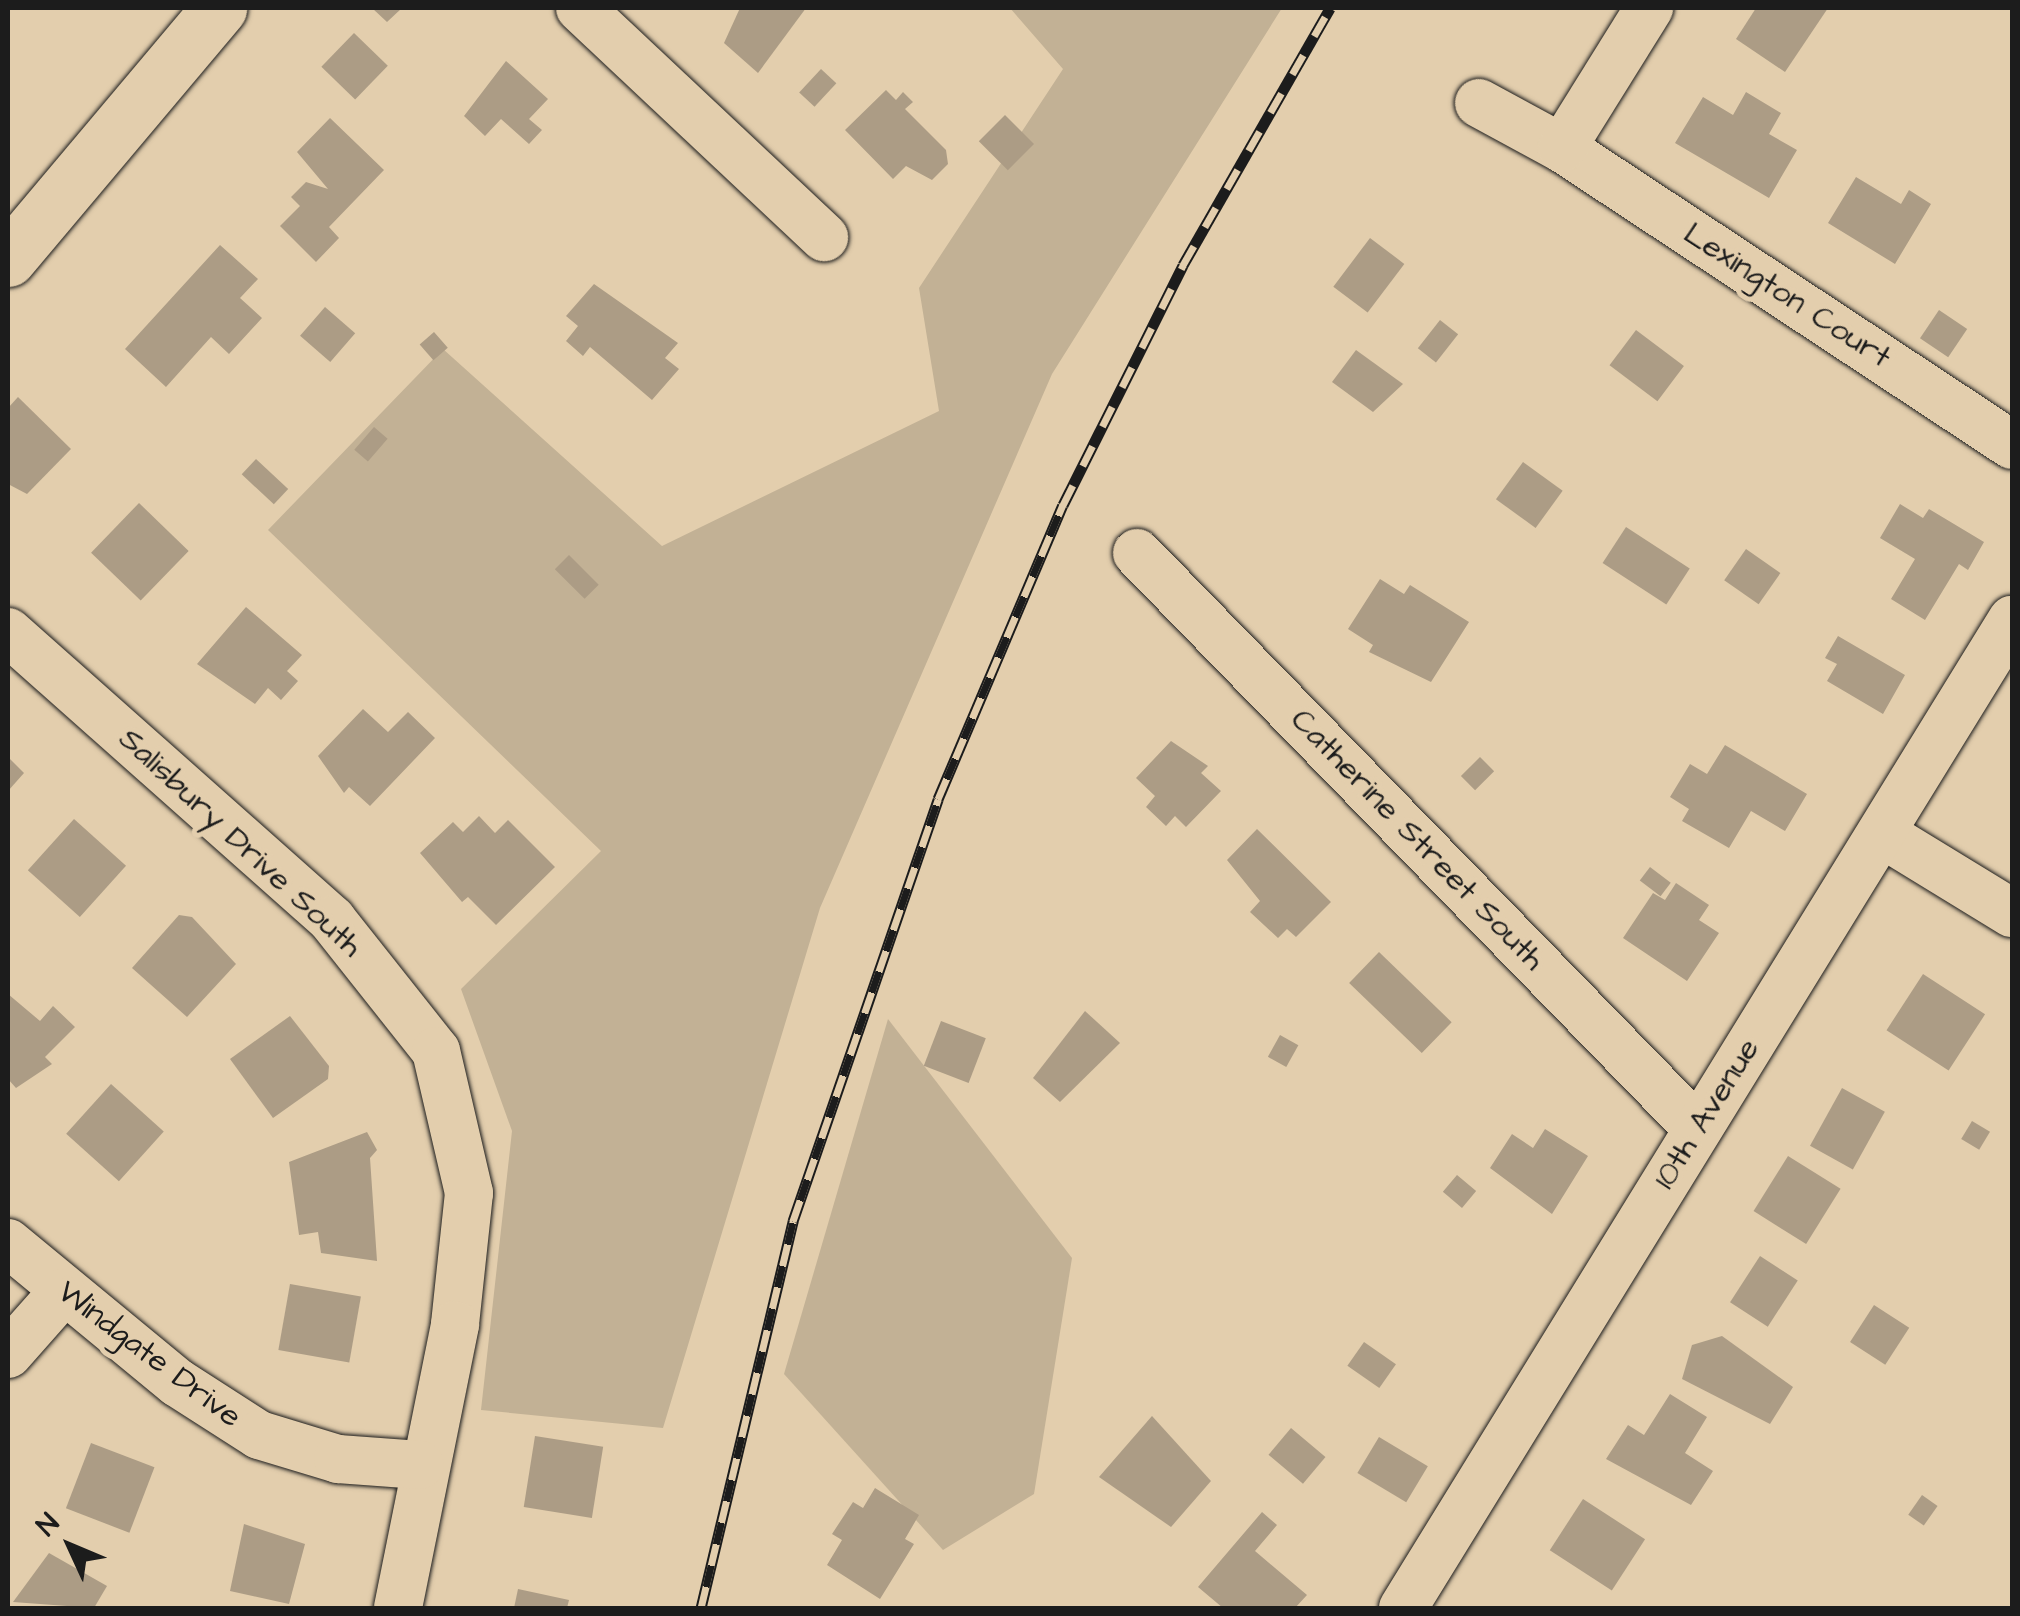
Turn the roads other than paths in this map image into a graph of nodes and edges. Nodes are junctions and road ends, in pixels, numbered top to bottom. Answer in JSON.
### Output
{"nodes":[{"id":1,"x":219,"y":8,"type":"edge"},
{"id":2,"x":580,"y":8,"type":"edge"},
{"id":3,"x":1648,"y":8,"type":"edge"},
{"id":4,"x":1479,"y":103,"type":"dead end"},
{"id":5,"x":1562,"y":148,"type":"junction"},
{"id":6,"x":824,"y":237,"type":"dead end"},
{"id":7,"x":8,"y":259,"type":"edge"},
{"id":8,"x":2012,"y":445,"type":"edge"},
{"id":9,"x":1137,"y":553,"type":"dead end"},
{"id":10,"x":2012,"y":620,"type":"edge"},
{"id":11,"x":8,"y":632,"type":"edge"},
{"id":12,"x":1884,"y":835,"type":"junction"},
{"id":13,"x":2012,"y":914,"type":"edge"},
{"id":14,"x":1697,"y":1128,"type":"junction"},
{"id":15,"x":8,"y":1242,"type":"edge"},
{"id":16,"x":62,"y":1293,"type":"junction"},
{"id":17,"x":8,"y":1354,"type":"edge"},
{"id":18,"x":420,"y":1465,"type":"junction"},
{"id":19,"x":398,"y":1608,"type":"edge"},
{"id":20,"x":1403,"y":1608,"type":"edge"}],
"edges":[{"from":1,"to":7,"type":"street"},
{"from":2,"to":6,"type":"street"},
{"from":3,"to":5,"type":"street"},
{"from":4,"to":5,"type":"street","name":"Lexington Court"},
{"from":5,"to":8,"type":"street","name":"Lexington Court"},
{"from":9,"to":14,"type":"street","name":"Catherine Street South"},
{"from":10,"to":12,"type":"street","name":"10th Avenue"},
{"from":11,"to":18,"type":"street","name":"Salisbury Drive South"},
{"from":12,"to":13,"type":"street"},
{"from":12,"to":14,"type":"street","name":"10th Avenue"},
{"from":14,"to":20,"type":"street","name":"10th Avenue"},
{"from":15,"to":16,"type":"street","name":"Windgate Drive"},
{"from":16,"to":17,"type":"street"},
{"from":16,"to":18,"type":"street","name":"Windgate Drive"},
{"from":18,"to":19,"type":"street","name":"Salisbury Drive South"}]}
